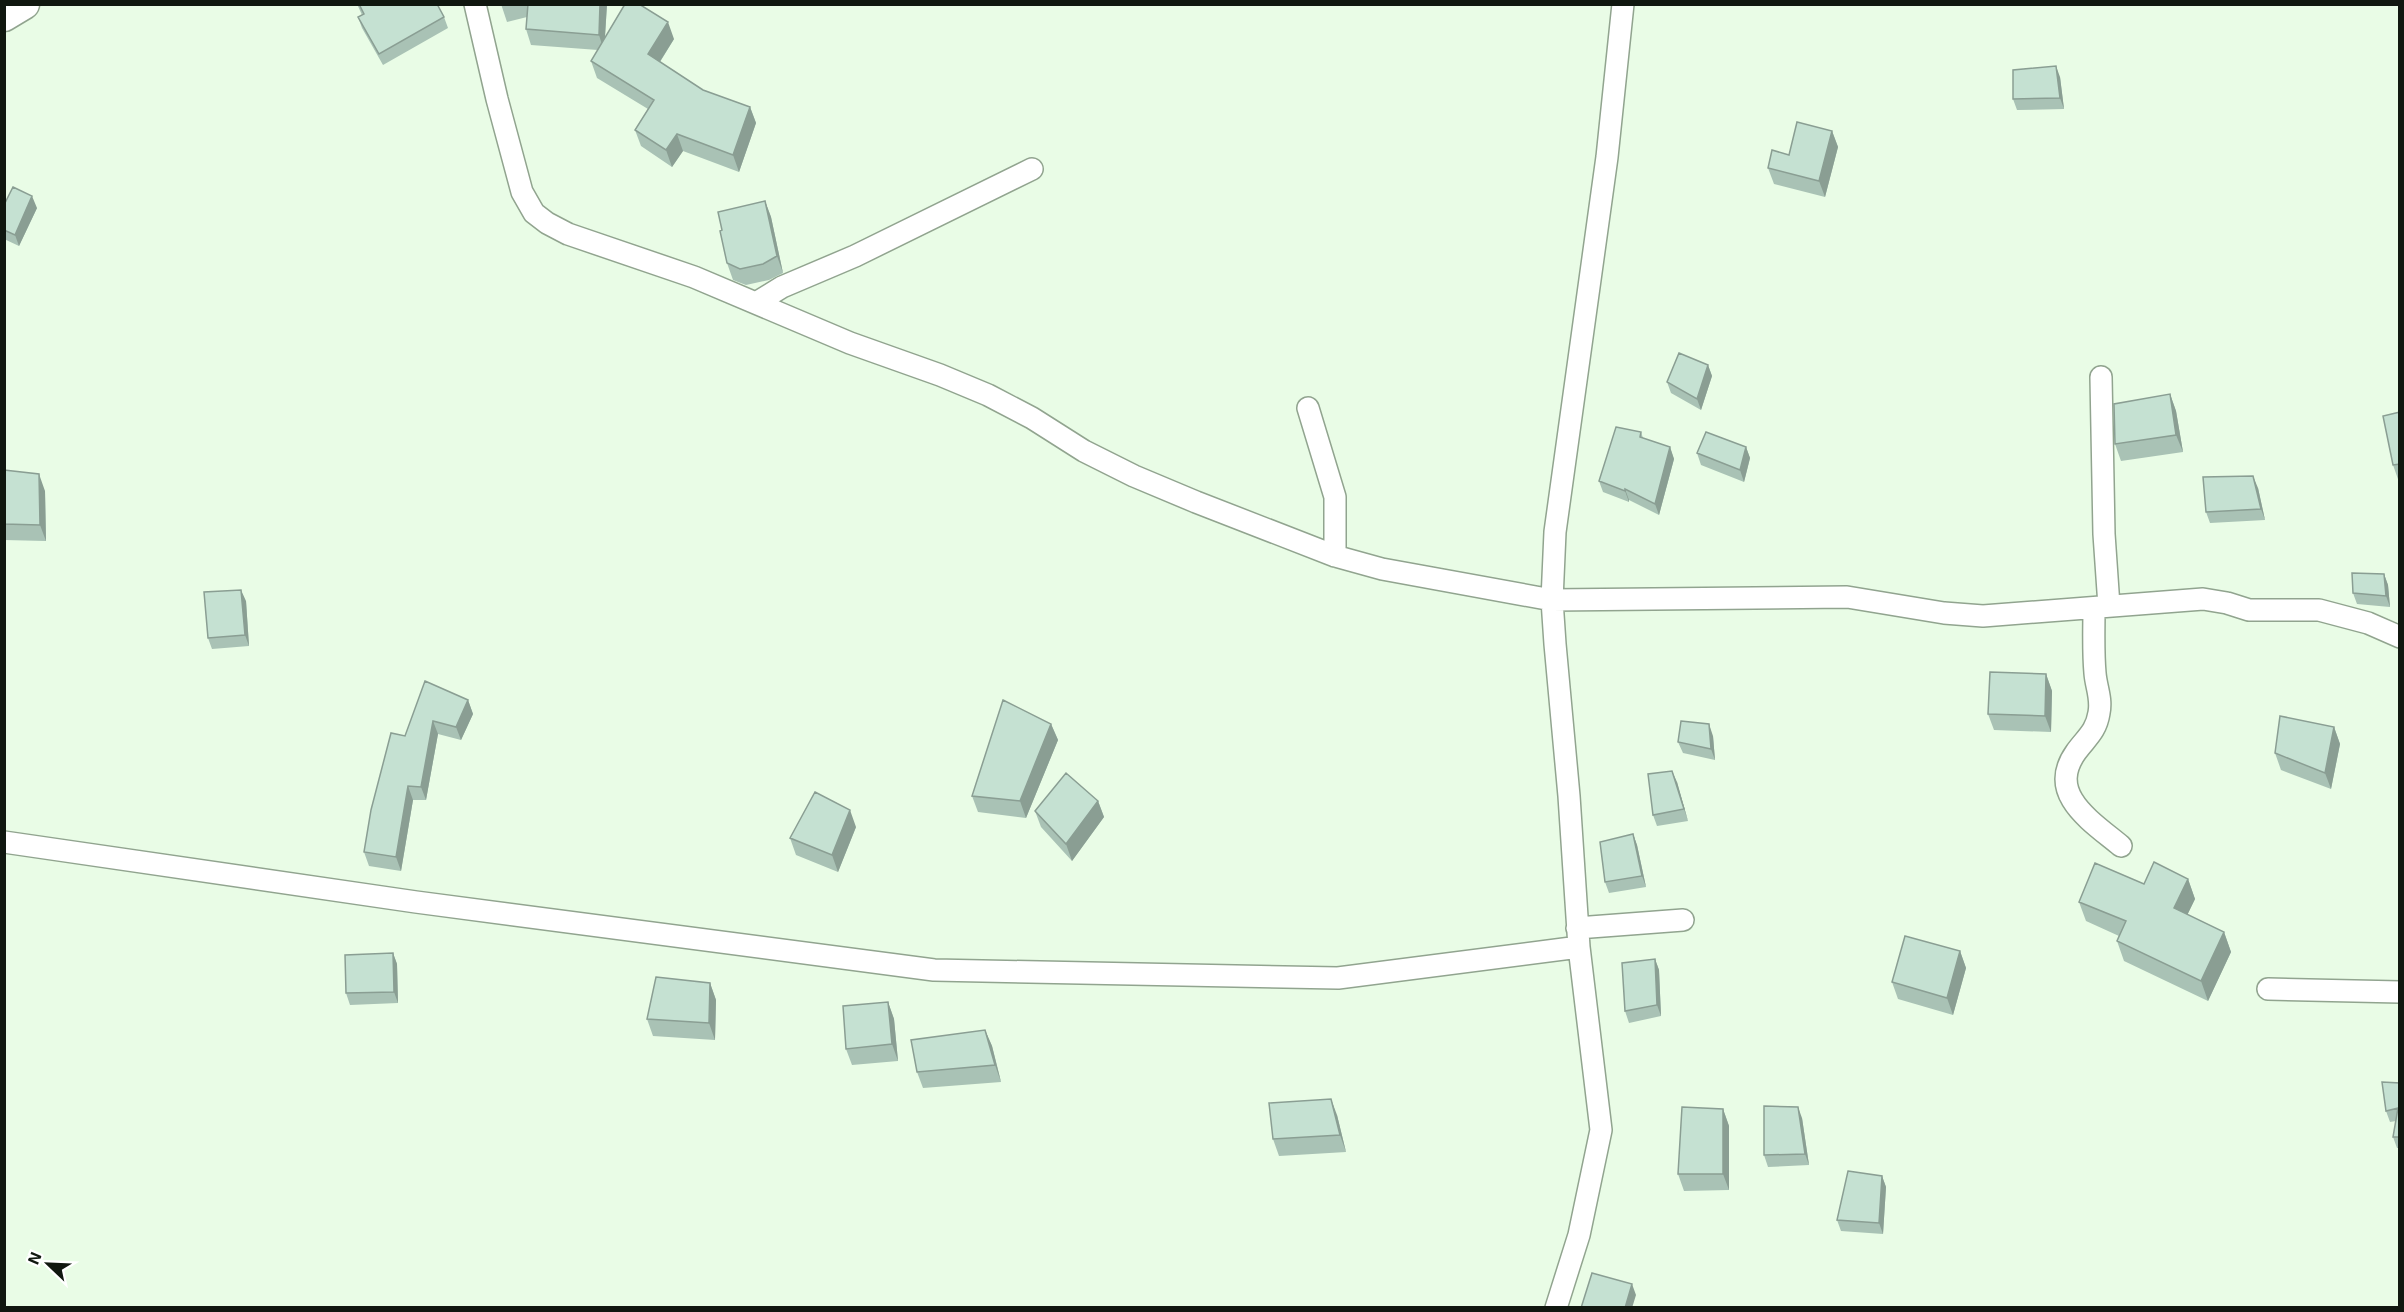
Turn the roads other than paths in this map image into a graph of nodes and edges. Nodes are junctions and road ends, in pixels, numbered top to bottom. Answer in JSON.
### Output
{"nodes":[{"id":1,"x":24,"y":4,"type":"edge"},
{"id":2,"x":475,"y":4,"type":"edge"},
{"id":3,"x":1623,"y":4,"type":"edge"},
{"id":4,"x":4,"y":16,"type":"edge"},
{"id":5,"x":1032,"y":169,"type":"dead end"},
{"id":6,"x":756,"y":303,"type":"junction"},
{"id":7,"x":2101,"y":377,"type":"dead end"},
{"id":8,"x":1308,"y":408,"type":"dead end"},
{"id":9,"x":1335,"y":556,"type":"junction"},
{"id":10,"x":1552,"y":600,"type":"junction"},
{"id":11,"x":2102,"y":607,"type":"junction"},
{"id":12,"x":2400,"y":637,"type":"edge"},
{"id":13,"x":4,"y":842,"type":"edge"},
{"id":14,"x":2121,"y":846,"type":"dead end"},
{"id":15,"x":1683,"y":920,"type":"dead end"},
{"id":16,"x":1578,"y":938,"type":"junction"},
{"id":17,"x":2268,"y":989,"type":"dead end"},
{"id":18,"x":2400,"y":992,"type":"edge"},
{"id":19,"x":1556,"y":1308,"type":"edge"}],
"edges":[{"from":1,"to":4,"type":"main road"},
{"from":2,"to":6,"type":"street"},
{"from":3,"to":10,"type":"street"},
{"from":5,"to":6,"type":"street"},
{"from":6,"to":9,"type":"street"},
{"from":7,"to":11,"type":"street"},
{"from":8,"to":9,"type":"street"},
{"from":9,"to":10,"type":"street"},
{"from":10,"to":11,"type":"street"},
{"from":10,"to":16,"type":"street"},
{"from":11,"to":12,"type":"street"},
{"from":11,"to":14,"type":"street"},
{"from":13,"to":16,"type":"street"},
{"from":15,"to":16,"type":"street"},
{"from":16,"to":19,"type":"street"},
{"from":17,"to":18,"type":"street"}]}
